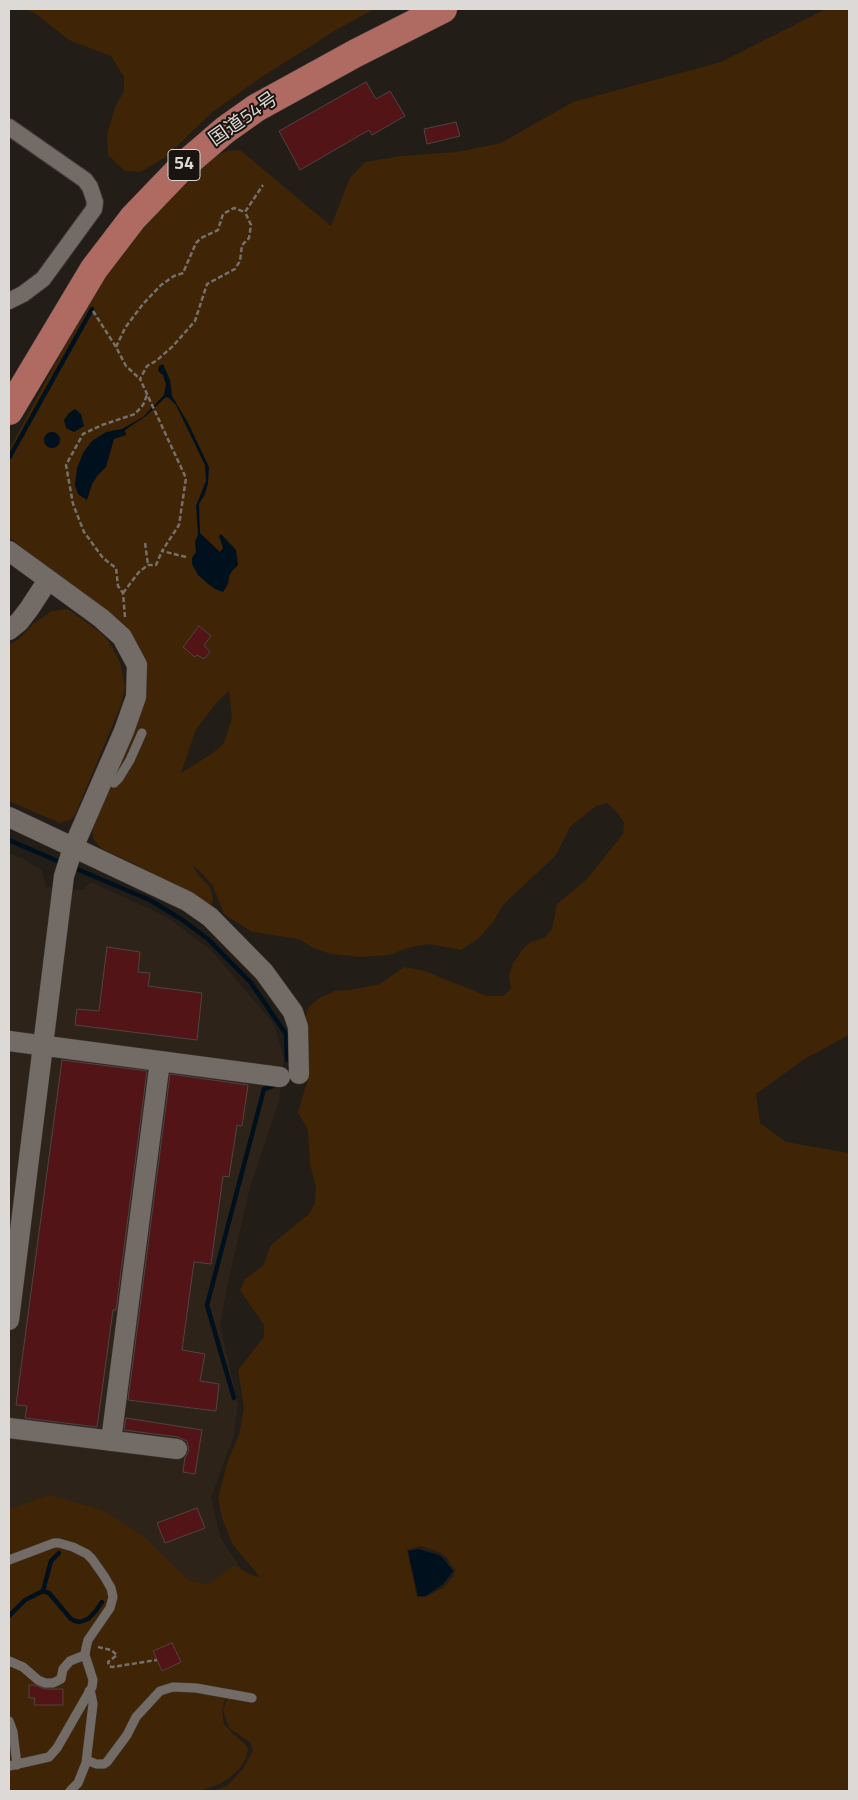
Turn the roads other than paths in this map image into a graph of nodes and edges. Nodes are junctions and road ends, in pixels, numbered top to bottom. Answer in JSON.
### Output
{"nodes":[{"id":1,"x":443,"y":9,"type":"edge"},
{"id":2,"x":9,"y":127,"type":"edge"},
{"id":3,"x":9,"y":301,"type":"edge"},
{"id":4,"x":9,"y":411,"type":"edge"},
{"id":5,"x":9,"y":551,"type":"edge"},
{"id":6,"x":48,"y":580,"type":"junction"},
{"id":7,"x":9,"y":630,"type":"edge"},
{"id":8,"x":142,"y":733,"type":"dead end"},
{"id":9,"x":103,"y":779,"type":"junction"},
{"id":10,"x":9,"y":817,"type":"edge"},
{"id":11,"x":73,"y":848,"type":"junction"},
{"id":12,"x":9,"y":1041,"type":"edge"},
{"id":13,"x":43,"y":1046,"type":"junction"},
{"id":14,"x":160,"y":1062,"type":"junction"},
{"id":15,"x":9,"y":1320,"type":"edge"},
{"id":16,"x":9,"y":1428,"type":"edge"},
{"id":17,"x":111,"y":1441,"type":"junction"},
{"id":18,"x":177,"y":1449,"type":"dead end"},
{"id":19,"x":9,"y":1560,"type":"edge"},
{"id":20,"x":85,"y":1655,"type":"junction"},
{"id":21,"x":9,"y":1662,"type":"edge"},
{"id":22,"x":89,"y":1691,"type":"junction"},
{"id":23,"x":252,"y":1698,"type":"dead end"},
{"id":24,"x":9,"y":1721,"type":"edge"},
{"id":25,"x":87,"y":1760,"type":"junction"},
{"id":26,"x":13,"y":1765,"type":"edge"},
{"id":27,"x":70,"y":1791,"type":"edge"}],
"edges":[{"from":1,"to":4,"type":"highway","name":"国道54号","number":"54"},
{"from":2,"to":3,"type":"street"},
{"from":5,"to":6,"type":"street"},
{"from":6,"to":7,"type":"street"},
{"from":6,"to":9,"type":"street"},
{"from":8,"to":9,"type":"lane"},
{"from":9,"to":11,"type":"street"},
{"from":10,"to":11,"type":"street"},
{"from":11,"to":13,"type":"street"},
{"from":11,"to":14,"type":"street"},
{"from":12,"to":13,"type":"street"},
{"from":13,"to":14,"type":"street"},
{"from":13,"to":15,"type":"street"},
{"from":14,"to":17,"type":"street"},
{"from":16,"to":17,"type":"street"},
{"from":17,"to":18,"type":"street"},
{"from":19,"to":20,"type":"lane"},
{"from":20,"to":21,"type":"lane"},
{"from":20,"to":22,"type":"lane"},
{"from":22,"to":25,"type":"lane"},
{"from":22,"to":26,"type":"lane"},
{"from":23,"to":25,"type":"lane"},
{"from":24,"to":26,"type":"lane"},
{"from":25,"to":27,"type":"lane"}]}
